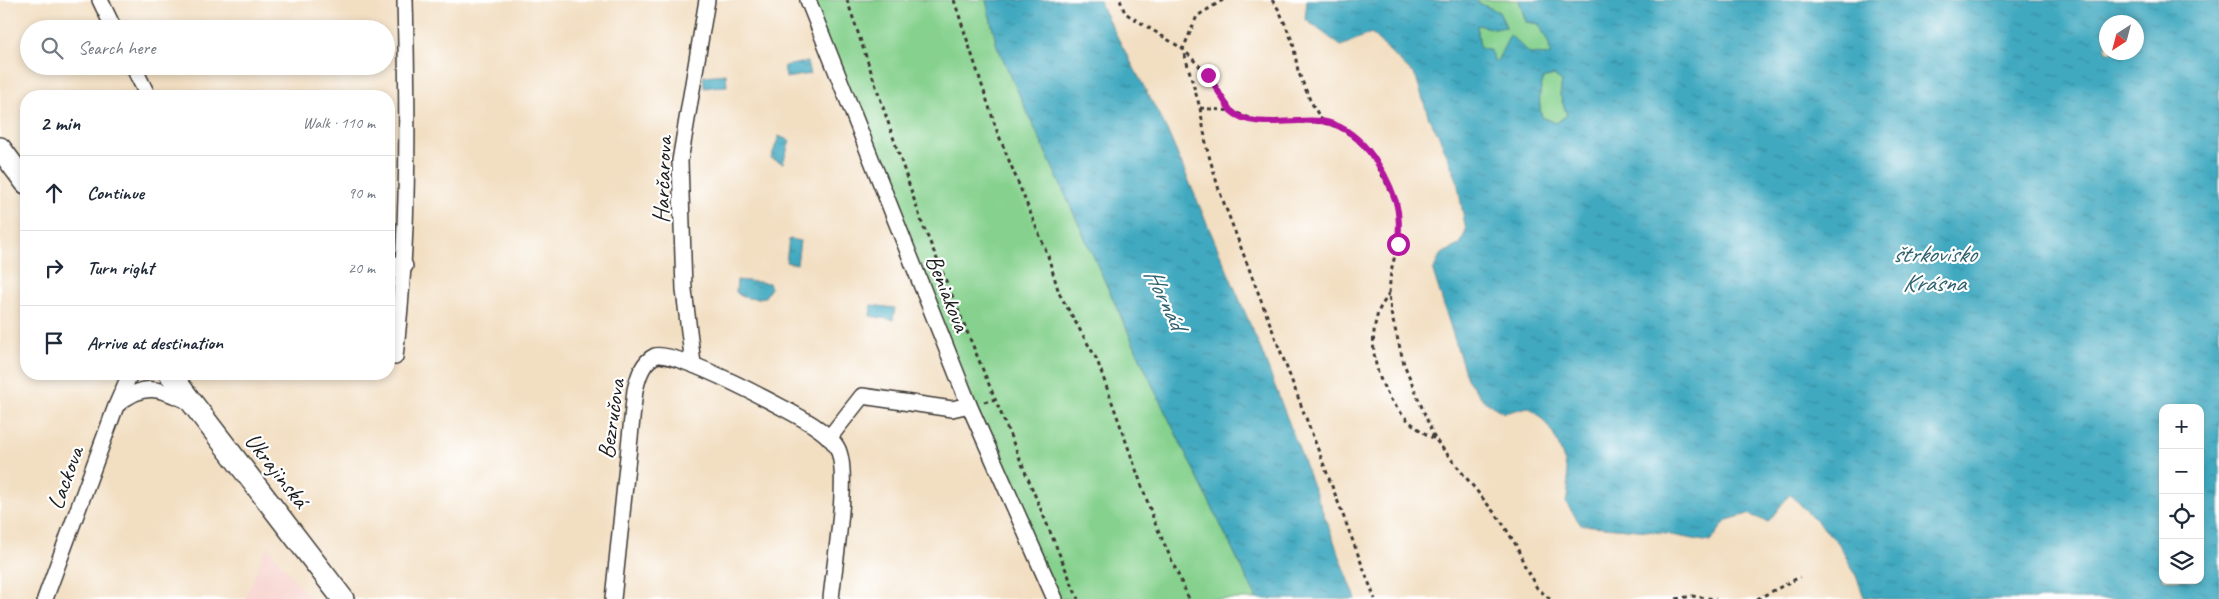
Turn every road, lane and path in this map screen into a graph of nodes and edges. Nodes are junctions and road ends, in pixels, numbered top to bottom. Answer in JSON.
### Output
{"nodes":[{"id":1,"x":100,"y":0,"type":"edge"},
{"id":2,"x":405,"y":0,"type":"edge"},
{"id":3,"x":707,"y":0,"type":"edge"},
{"id":4,"x":808,"y":0,"type":"edge"},
{"id":5,"x":847,"y":0,"type":"edge"},
{"id":6,"x":954,"y":0,"type":"edge"},
{"id":7,"x":1120,"y":0,"type":"edge"},
{"id":8,"x":1223,"y":0,"type":"edge"},
{"id":9,"x":1272,"y":0,"type":"edge"},
{"id":10,"x":110,"y":20,"type":"edge"},
{"id":11,"x":1183,"y":49,"type":"junction"},
{"id":12,"x":138,"y":75,"type":"edge"},
{"id":13,"x":145,"y":90,"type":"edge"},
{"id":14,"x":1200,"y":108,"type":"junction"},
{"id":15,"x":1232,"y":111,"type":"junction"},
{"id":16,"x":1322,"y":122,"type":"junction"},
{"id":17,"x":0,"y":148,"type":"edge"},
{"id":18,"x":20,"y":175,"type":"edge"},
{"id":19,"x":395,"y":265,"type":"edge"},
{"id":20,"x":405,"y":266,"type":"junction"},
{"id":21,"x":1389,"y":293,"type":"junction"},
{"id":22,"x":395,"y":357,"type":"dead end"},
{"id":23,"x":692,"y":364,"type":"junction"},
{"id":24,"x":127,"y":380,"type":"edge"},
{"id":25,"x":175,"y":380,"type":"edge"},
{"id":26,"x":192,"y":403,"type":"junction"},
{"id":27,"x":969,"y":405,"type":"junction"},
{"id":28,"x":116,"y":406,"type":"junction"},
{"id":29,"x":829,"y":438,"type":"junction"},
{"id":30,"x":1436,"y":439,"type":"junction"},
{"id":31,"x":1800,"y":577,"type":"dead end"},
{"id":32,"x":45,"y":599,"type":"edge"},
{"id":33,"x":343,"y":599,"type":"edge"},
{"id":34,"x":613,"y":599,"type":"edge"},
{"id":35,"x":831,"y":599,"type":"edge"},
{"id":36,"x":1055,"y":599,"type":"edge"},
{"id":37,"x":1078,"y":599,"type":"edge"},
{"id":38,"x":1189,"y":599,"type":"edge"},
{"id":39,"x":1375,"y":599,"type":"edge"},
{"id":40,"x":1550,"y":599,"type":"edge"},
{"id":41,"x":1676,"y":599,"type":"edge"},
{"id":42,"x":1716,"y":599,"type":"edge"},
{"id":43,"x":1757,"y":599,"type":"edge"}],
"edges":[{"from":1,"to":10,"type":"street"},
{"from":2,"to":20,"type":"street"},
{"from":3,"to":23,"type":"street","name":"Harčarova"},
{"from":4,"to":27,"type":"street","name":"Beniakova"},
{"from":5,"to":37,"type":"path"},
{"from":6,"to":38,"type":"path"},
{"from":7,"to":11,"type":"path"},
{"from":8,"to":11,"type":"path"},
{"from":9,"to":16,"type":"path"},
{"from":11,"to":14,"type":"path"},
{"from":11,"to":15,"type":"path"},
{"from":12,"to":13,"type":"street"},
{"from":14,"to":15,"type":"path"},
{"from":14,"to":39,"type":"path"},
{"from":15,"to":16,"type":"path"},
{"from":16,"to":21,"type":"path"},
{"from":17,"to":18,"type":"main road"},
{"from":19,"to":20,"type":"street"},
{"from":20,"to":22,"type":"street"},
{"from":21,"to":30,"type":"path"},
{"from":21,"to":30,"type":"path"},
{"from":23,"to":29,"type":"street","name":"Bezručova"},
{"from":23,"to":34,"type":"street","name":"Bezručova"},
{"from":24,"to":28,"type":"street","name":"Lackova"},
{"from":25,"to":26,"type":"main road","name":"Ukrajinská"},
{"from":26,"to":28,"type":"street"},
{"from":26,"to":33,"type":"main road","name":"Ukrajinská"},
{"from":27,"to":29,"type":"street"},
{"from":27,"to":36,"type":"street","name":"Beniakova"},
{"from":28,"to":32,"type":"street","name":"Lackova"},
{"from":29,"to":35,"type":"street","name":"Bezručova"},
{"from":30,"to":40,"type":"path"},
{"from":31,"to":43,"type":"path"},
{"from":41,"to":42,"type":"path"}]}
